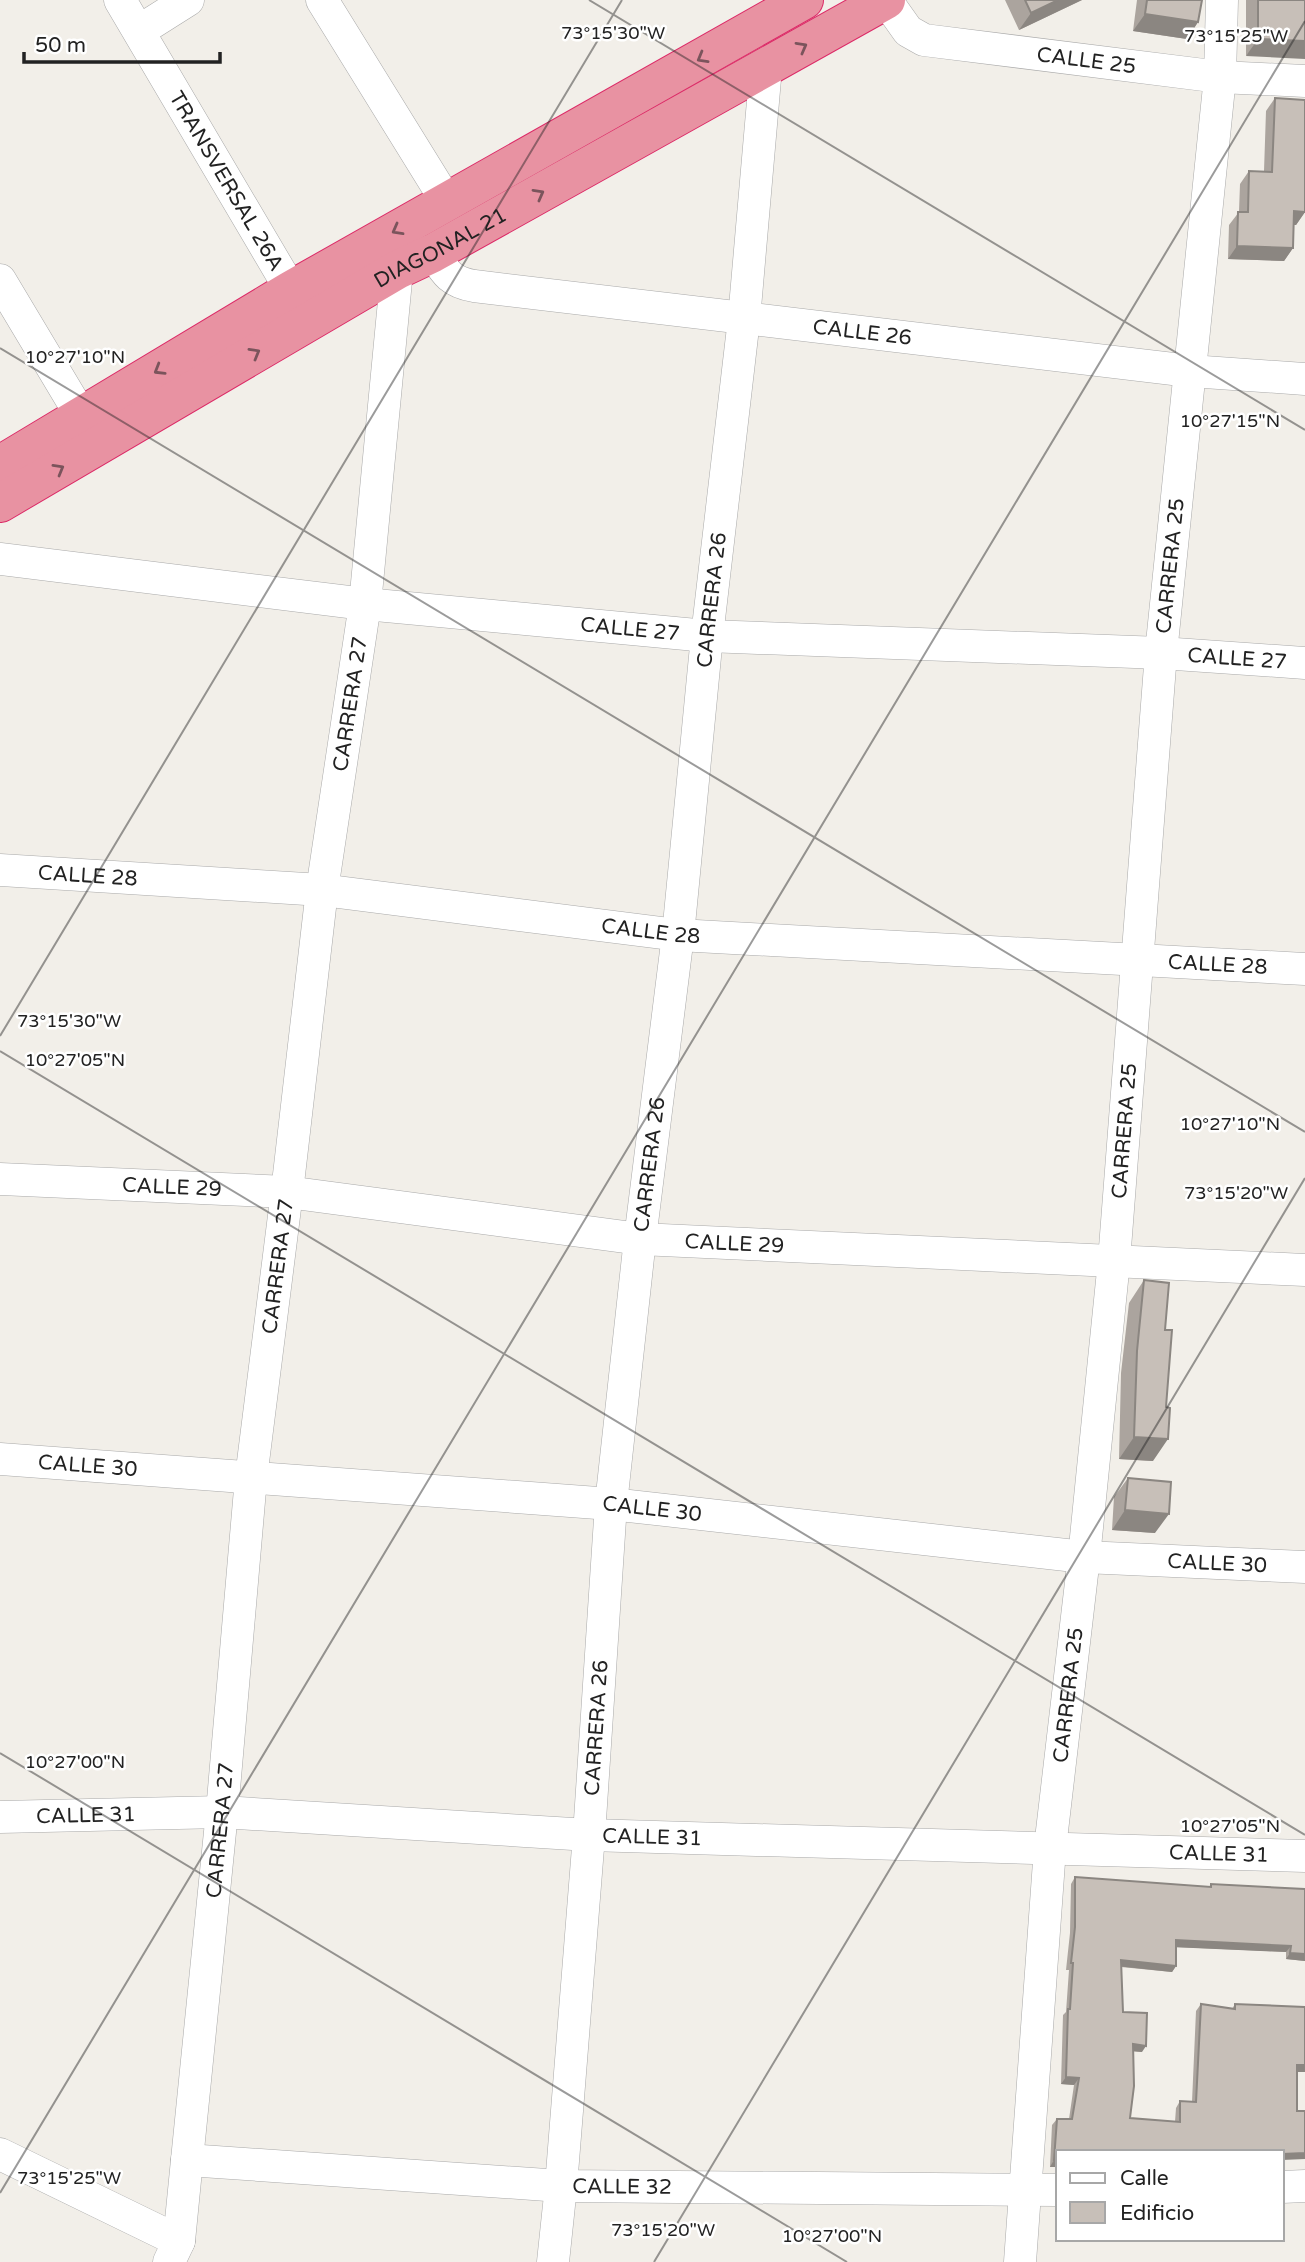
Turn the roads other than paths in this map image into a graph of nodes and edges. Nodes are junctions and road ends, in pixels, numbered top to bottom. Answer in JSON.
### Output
{"nodes":[{"id":1,"x":120,"y":0,"type":"edge"},
{"id":2,"x":188,"y":0,"type":"edge"},
{"id":3,"x":322,"y":0,"type":"edge"},
{"id":4,"x":804,"y":0,"type":"edge"},
{"id":5,"x":886,"y":0,"type":"edge"},
{"id":6,"x":1222,"y":0,"type":"edge"},
{"id":7,"x":139,"y":32,"type":"junction"},
{"id":8,"x":766,"y":67,"type":"junction"},
{"id":9,"x":1220,"y":77,"type":"junction"},
{"id":10,"x":1305,"y":81,"type":"edge"},
{"id":11,"x":447,"y":202,"type":"junction"},
{"id":12,"x":433,"y":253,"type":"junction"},
{"id":13,"x":397,"y":270,"type":"junction"},
{"id":14,"x":0,"y":280,"type":"edge"},
{"id":15,"x":291,"y":290,"type":"junction"},
{"id":16,"x":744,"y":319,"type":"junction"},
{"id":17,"x":1190,"y":371,"type":"junction"},
{"id":18,"x":1305,"y":379,"type":"edge"},
{"id":19,"x":82,"y":417,"type":"junction"},
{"id":20,"x":0,"y":465,"type":"edge"},
{"id":21,"x":0,"y":503,"type":"edge"},
{"id":22,"x":0,"y":559,"type":"edge"},
{"id":23,"x":365,"y":604,"type":"junction"},
{"id":24,"x":708,"y":636,"type":"junction"},
{"id":25,"x":1161,"y":653,"type":"junction"},
{"id":26,"x":1305,"y":663,"type":"edge"},
{"id":27,"x":0,"y":870,"type":"edge"},
{"id":28,"x":322,"y":890,"type":"junction"},
{"id":29,"x":678,"y":935,"type":"junction"},
{"id":30,"x":1136,"y":959,"type":"junction"},
{"id":31,"x":1305,"y":969,"type":"edge"},
{"id":32,"x":0,"y":1178,"type":"edge"},
{"id":33,"x":287,"y":1192,"type":"junction"},
{"id":34,"x":640,"y":1239,"type":"junction"},
{"id":35,"x":1114,"y":1261,"type":"junction"},
{"id":36,"x":1305,"y":1270,"type":"edge"},
{"id":37,"x":0,"y":1459,"type":"edge"},
{"id":38,"x":251,"y":1478,"type":"junction"},
{"id":39,"x":611,"y":1504,"type":"junction"},
{"id":40,"x":1084,"y":1557,"type":"junction"},
{"id":41,"x":1305,"y":1567,"type":"edge"},
{"id":42,"x":222,"y":1812,"type":"junction"},
{"id":43,"x":0,"y":1816,"type":"edge"},
{"id":44,"x":589,"y":1835,"type":"junction"},
{"id":45,"x":1050,"y":1848,"type":"junction"},
{"id":46,"x":1305,"y":1856,"type":"edge"},
{"id":47,"x":0,"y":2154,"type":"edge"},
{"id":48,"x":187,"y":2160,"type":"junction"},
{"id":49,"x":561,"y":2186,"type":"junction"},
{"id":50,"x":1305,"y":2186,"type":"edge"},
{"id":51,"x":1284,"y":2187,"type":"edge"},
{"id":52,"x":1025,"y":2190,"type":"junction"},
{"id":53,"x":1056,"y":2190,"type":"edge"},
{"id":54,"x":174,"y":2252,"type":"edge"},
{"id":55,"x":553,"y":2262,"type":"edge"},
{"id":56,"x":1020,"y":2262,"type":"edge"}],
"edges":[{"from":1,"to":7,"type":"street","name":"TRANSVERSAL 26A"},
{"from":2,"to":7,"type":"street"},
{"from":3,"to":11,"type":"street"},
{"from":4,"to":11,"type":"highway","name":"DIAGONAL 21","one_way":true},
{"from":8,"to":5,"type":"highway","name":"DIAGONAL 21","one_way":true},
{"from":5,"to":9,"type":"street","name":"CALLE 25"},
{"from":6,"to":9,"type":"street","name":"CARRERA 25"},
{"from":7,"to":15,"type":"street","name":"TRANSVERSAL 26A"},
{"from":12,"to":8,"type":"highway","name":"DIAGONAL 21","one_way":true},
{"from":8,"to":16,"type":"street","name":"CARRERA 26"},
{"from":9,"to":10,"type":"street","name":"CALLE 25"},
{"from":9,"to":17,"type":"street","name":"CARRERA 25"},
{"from":11,"to":15,"type":"highway","name":"DIAGONAL 21","one_way":true},
{"from":12,"to":13,"type":"highway","name":"DIAGONAL 21"},
{"from":12,"to":16,"type":"street","name":"CALLE 26"},
{"from":21,"to":13,"type":"highway","name":"DIAGONAL 21","one_way":true},
{"from":13,"to":23,"type":"street","name":"CARRERA 27"},
{"from":14,"to":19,"type":"street"},
{"from":15,"to":19,"type":"highway","name":"DIAGONAL 21","one_way":true},
{"from":16,"to":17,"type":"street","name":"CALLE 26"},
{"from":16,"to":24,"type":"street","name":"CARRERA 26"},
{"from":17,"to":18,"type":"street","name":"CALLE 26"},
{"from":17,"to":25,"type":"street","name":"CARRERA 25"},
{"from":19,"to":20,"type":"highway","name":"DIAGONAL 21"},
{"from":22,"to":23,"type":"street","name":"CALLE 27"},
{"from":23,"to":24,"type":"street","name":"CALLE 27"},
{"from":23,"to":28,"type":"street","name":"CARRERA 27"},
{"from":24,"to":25,"type":"street","name":"CALLE 27"},
{"from":24,"to":29,"type":"street","name":"CARRERA 26"},
{"from":25,"to":26,"type":"street","name":"CALLE 27"},
{"from":25,"to":30,"type":"street","name":"CARRERA 25"},
{"from":27,"to":28,"type":"street","name":"CALLE 28"},
{"from":28,"to":29,"type":"street","name":"CALLE 28"},
{"from":28,"to":33,"type":"street","name":"CARRERA 27"},
{"from":29,"to":30,"type":"street","name":"CALLE 28"},
{"from":29,"to":34,"type":"street","name":"CARRERA 26"},
{"from":30,"to":31,"type":"street","name":"CALLE 28"},
{"from":30,"to":35,"type":"street","name":"CARRERA 25"},
{"from":32,"to":33,"type":"street","name":"CALLE 29"},
{"from":33,"to":34,"type":"street","name":"CALLE 29"},
{"from":33,"to":38,"type":"street","name":"CARRERA 27"},
{"from":34,"to":35,"type":"street","name":"CALLE 29"},
{"from":34,"to":39,"type":"street","name":"CARRERA 26"},
{"from":35,"to":36,"type":"street","name":"CALLE 29"},
{"from":35,"to":40,"type":"street","name":"CARRERA 25"},
{"from":37,"to":38,"type":"street","name":"CALLE 30"},
{"from":38,"to":39,"type":"street","name":"CALLE 30"},
{"from":38,"to":42,"type":"street","name":"CARRERA 27"},
{"from":39,"to":40,"type":"street","name":"CALLE 30"},
{"from":39,"to":44,"type":"street","name":"CARRERA 26"},
{"from":40,"to":41,"type":"street","name":"CALLE 30"},
{"from":40,"to":45,"type":"street","name":"CARRERA 25"},
{"from":42,"to":43,"type":"street","name":"CALLE 31"},
{"from":42,"to":44,"type":"street","name":"CALLE 31"},
{"from":42,"to":48,"type":"street","name":"CARRERA 27"},
{"from":44,"to":45,"type":"street","name":"CALLE 31"},
{"from":44,"to":49,"type":"street","name":"CARRERA 26"},
{"from":45,"to":46,"type":"street","name":"CALLE 31"},
{"from":45,"to":52,"type":"street","name":"CARRERA 25"},
{"from":47,"to":54,"type":"street"},
{"from":48,"to":49,"type":"street","name":"CALLE 32"},
{"from":48,"to":54,"type":"street","name":"CARRERA 27"},
{"from":49,"to":52,"type":"street","name":"CALLE 32"},
{"from":49,"to":55,"type":"street","name":"CARRERA 26"},
{"from":50,"to":51,"type":"street"},
{"from":52,"to":53,"type":"street","name":"CALLE 32"},
{"from":52,"to":56,"type":"street","name":"CARRERA 25"}]}
